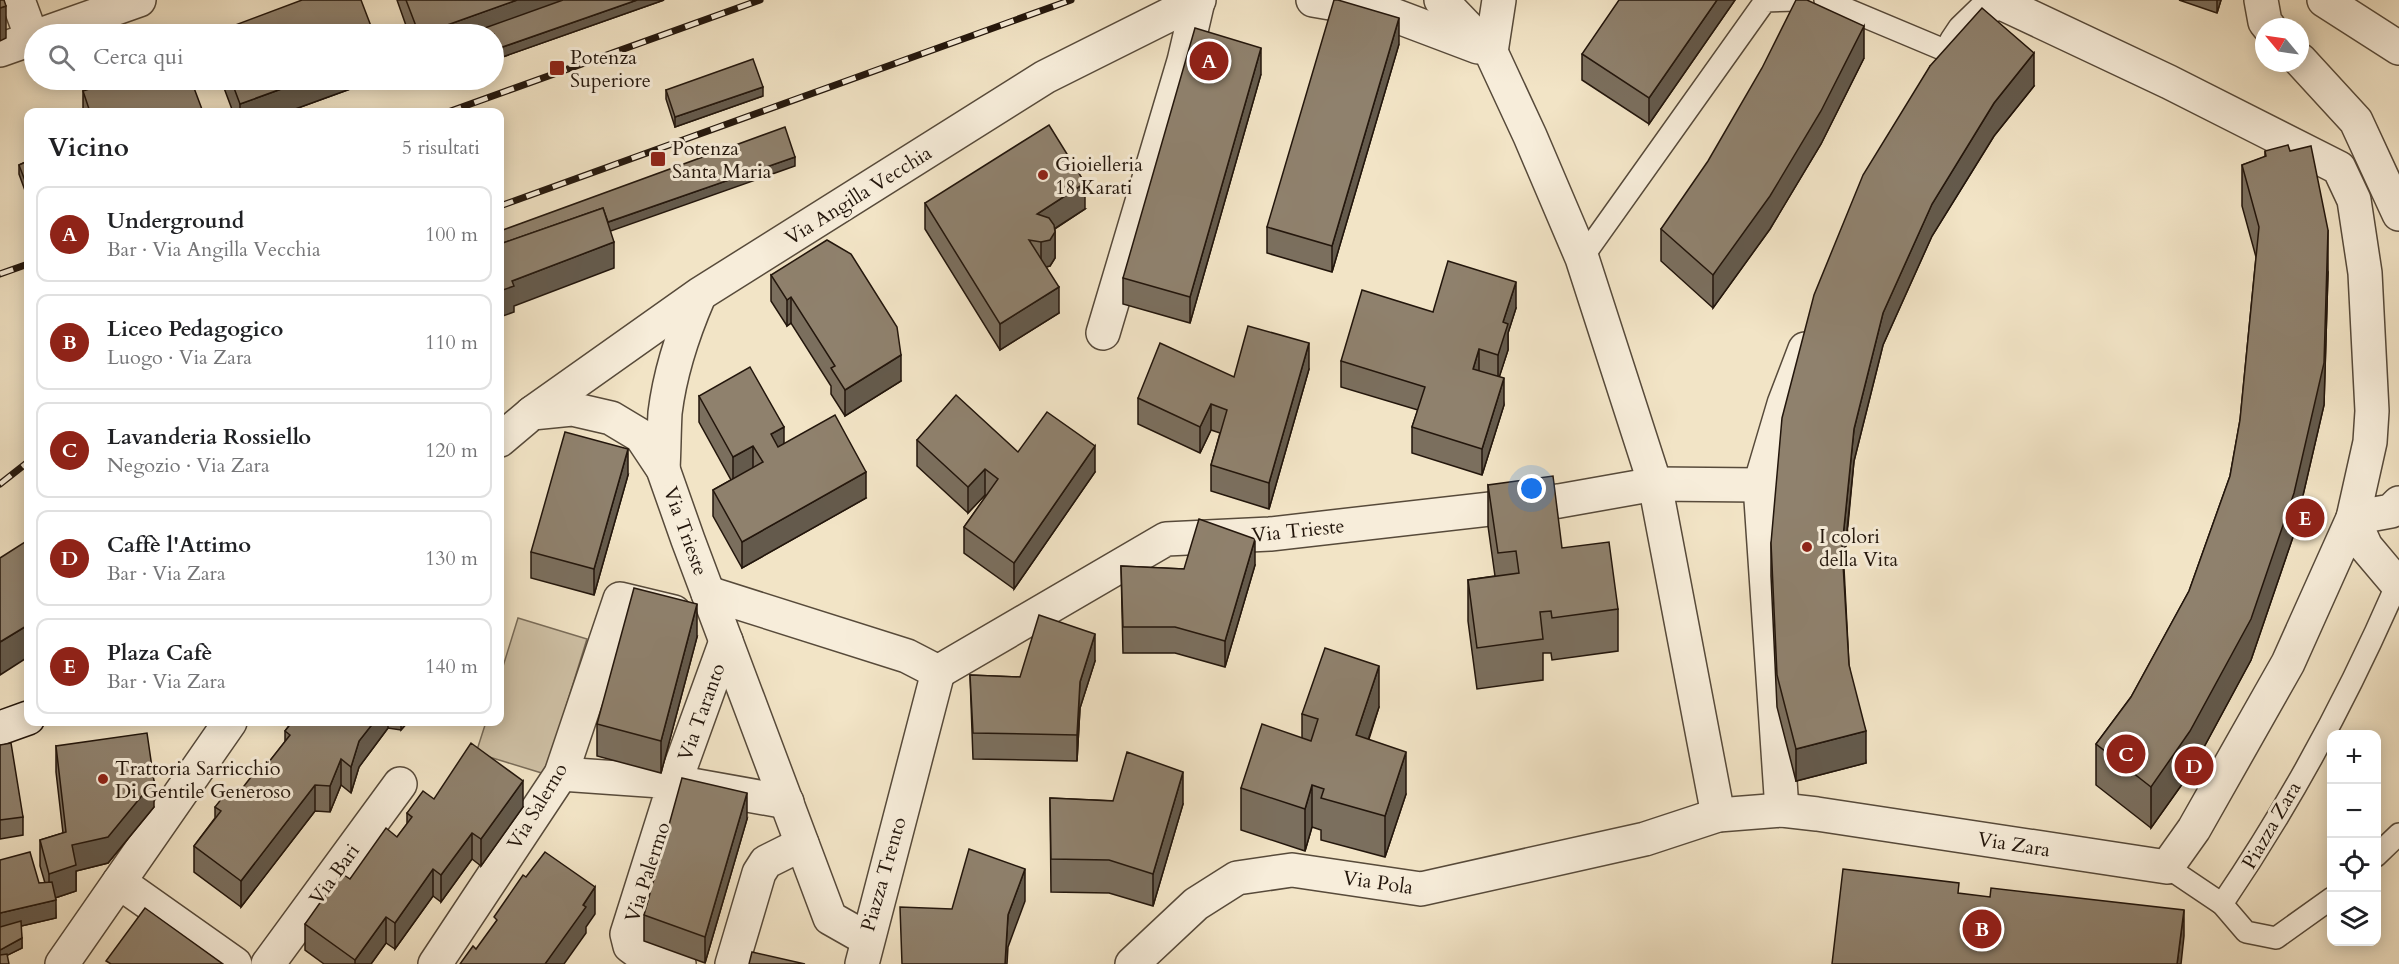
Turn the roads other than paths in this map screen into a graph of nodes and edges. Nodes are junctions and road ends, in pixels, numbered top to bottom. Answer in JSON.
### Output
{"nodes":[{"id":1,"x":18,"y":0,"type":"edge"},
{"id":2,"x":139,"y":0,"type":"edge"},
{"id":3,"x":1199,"y":0,"type":"edge"},
{"id":4,"x":1313,"y":0,"type":"edge"},
{"id":5,"x":1442,"y":0,"type":"edge"},
{"id":6,"x":1499,"y":0,"type":"edge"},
{"id":7,"x":1797,"y":0,"type":"edge"},
{"id":8,"x":1825,"y":0,"type":"edge"},
{"id":9,"x":1995,"y":0,"type":"edge"},
{"id":10,"x":2261,"y":0,"type":"edge"},
{"id":11,"x":2324,"y":0,"type":"edge"},
{"id":12,"x":2264,"y":18,"type":"edge"},
{"id":13,"x":30,"y":24,"type":"edge"},
{"id":14,"x":73,"y":24,"type":"edge"},
{"id":15,"x":24,"y":42,"type":"edge"},
{"id":16,"x":2399,"y":48,"type":"edge"},
{"id":17,"x":0,"y":50,"type":"edge"},
{"id":18,"x":1491,"y":52,"type":"junction"},
{"id":19,"x":1949,"y":52,"type":"junction"},
{"id":20,"x":2309,"y":70,"type":"edge"},
{"id":21,"x":1930,"y":82,"type":"edge"},
{"id":22,"x":2399,"y":214,"type":"edge"},
{"id":23,"x":1582,"y":258,"type":"junction"},
{"id":24,"x":700,"y":294,"type":"junction"},
{"id":25,"x":1817,"y":319,"type":"edge"},
{"id":26,"x":1103,"y":333,"type":"dead end"},
{"id":27,"x":532,"y":413,"type":"junction"},
{"id":28,"x":504,"y":437,"type":"edge"},
{"id":29,"x":663,"y":469,"type":"junction"},
{"id":30,"x":1655,"y":484,"type":"junction"},
{"id":31,"x":1760,"y":484,"type":"junction"},
{"id":32,"x":2399,"y":503,"type":"edge"},
{"id":33,"x":2353,"y":518,"type":"junction"},
{"id":34,"x":2398,"y":585,"type":"edge"},
{"id":35,"x":708,"y":593,"type":"junction"},
{"id":36,"x":723,"y":632,"type":"junction"},
{"id":37,"x":938,"y":672,"type":"junction"},
{"id":38,"x":24,"y":719,"type":"edge"},
{"id":39,"x":227,"y":726,"type":"edge"},
{"id":40,"x":0,"y":728,"type":"edge"},
{"id":41,"x":561,"y":774,"type":"junction"},
{"id":42,"x":675,"y":782,"type":"junction"},
{"id":43,"x":400,"y":784,"type":"dead end"},
{"id":44,"x":787,"y":802,"type":"junction"},
{"id":45,"x":1782,"y":810,"type":"junction"},
{"id":46,"x":1718,"y":815,"type":"junction"},
{"id":47,"x":2399,"y":834,"type":"edge"},
{"id":48,"x":802,"y":844,"type":"junction"},
{"id":49,"x":2381,"y":850,"type":"edge"},
{"id":50,"x":2167,"y":867,"type":"junction"},
{"id":51,"x":119,"y":882,"type":"junction"},
{"id":52,"x":2327,"y":901,"type":"edge"},
{"id":53,"x":2222,"y":904,"type":"junction"},
{"id":54,"x":865,"y":952,"type":"edge"},
{"id":55,"x":62,"y":964,"type":"edge"},
{"id":56,"x":235,"y":964,"type":"edge"},
{"id":57,"x":268,"y":964,"type":"edge"},
{"id":58,"x":435,"y":964,"type":"edge"},
{"id":59,"x":679,"y":964,"type":"edge"},
{"id":60,"x":732,"y":964,"type":"edge"},
{"id":61,"x":1131,"y":964,"type":"edge"}],
"edges":[{"from":1,"to":13,"type":"street"},
{"from":2,"to":14,"type":"street"},
{"from":3,"to":24,"type":"street","name":"Via Angilla Vecchia"},
{"from":3,"to":26,"type":"street","name":"Via Angilla Vecchia"},
{"from":4,"to":18,"type":"street"},
{"from":5,"to":18,"type":"street"},
{"from":6,"to":18,"type":"street"},
{"from":7,"to":23,"type":"lane"},
{"from":8,"to":19,"type":"lane"},
{"from":9,"to":19,"type":"street"},
{"from":9,"to":33,"type":"street"},
{"from":10,"to":12,"type":"street"},
{"from":11,"to":16,"type":"street"},
{"from":15,"to":17,"type":"street"},
{"from":18,"to":23,"type":"street"},
{"from":19,"to":21,"type":"street"},
{"from":20,"to":22,"type":"street"},
{"from":23,"to":30,"type":"street"},
{"from":24,"to":27,"type":"street","name":"Via Angilla Vecchia"},
{"from":24,"to":29,"type":"street"},
{"from":25,"to":31,"type":"street"},
{"from":27,"to":28,"type":"street","name":"Via Angilla Vecchia"},
{"from":27,"to":29,"type":"street"},
{"from":29,"to":35,"type":"street","name":"Via Trieste"},
{"from":30,"to":31,"type":"street","name":"Via Trieste"},
{"from":30,"to":37,"type":"street","name":"Via Trieste"},
{"from":30,"to":46,"type":"street"},
{"from":31,"to":45,"type":"street"},
{"from":32,"to":33,"type":"street"},
{"from":33,"to":34,"type":"street"},
{"from":33,"to":50,"type":"street"},
{"from":34,"to":53,"type":"lane","name":"Piazza Zara"},
{"from":35,"to":36,"type":"street","name":"Piazza Trento"},
{"from":35,"to":37,"type":"street"},
{"from":36,"to":41,"type":"street","name":"Via Salerno"},
{"from":36,"to":42,"type":"street","name":"Via Taranto"},
{"from":36,"to":44,"type":"street","name":"Piazza Trento"},
{"from":37,"to":54,"type":"street","name":"Piazza Trento"},
{"from":38,"to":40,"type":"street"},
{"from":39,"to":51,"type":"street"},
{"from":41,"to":42,"type":"street","name":"Via Taranto"},
{"from":41,"to":58,"type":"street","name":"Via Salerno"},
{"from":42,"to":44,"type":"street","name":"Via Taranto"},
{"from":42,"to":59,"type":"street","name":"Via Palermo"},
{"from":43,"to":57,"type":"street","name":"Via Bari"},
{"from":44,"to":48,"type":"street","name":"Piazza Trento"},
{"from":45,"to":46,"type":"street","name":"Via Zara"},
{"from":45,"to":50,"type":"street","name":"Via Zara"},
{"from":46,"to":61,"type":"street","name":"Via Pola"},
{"from":47,"to":49,"type":"lane"},
{"from":48,"to":54,"type":"street","name":"Piazza Trento"},
{"from":48,"to":60,"type":"street"},
{"from":50,"to":53,"type":"lane"},
{"from":51,"to":55,"type":"street"},
{"from":51,"to":56,"type":"street"},
{"from":52,"to":53,"type":"lane"}]}
